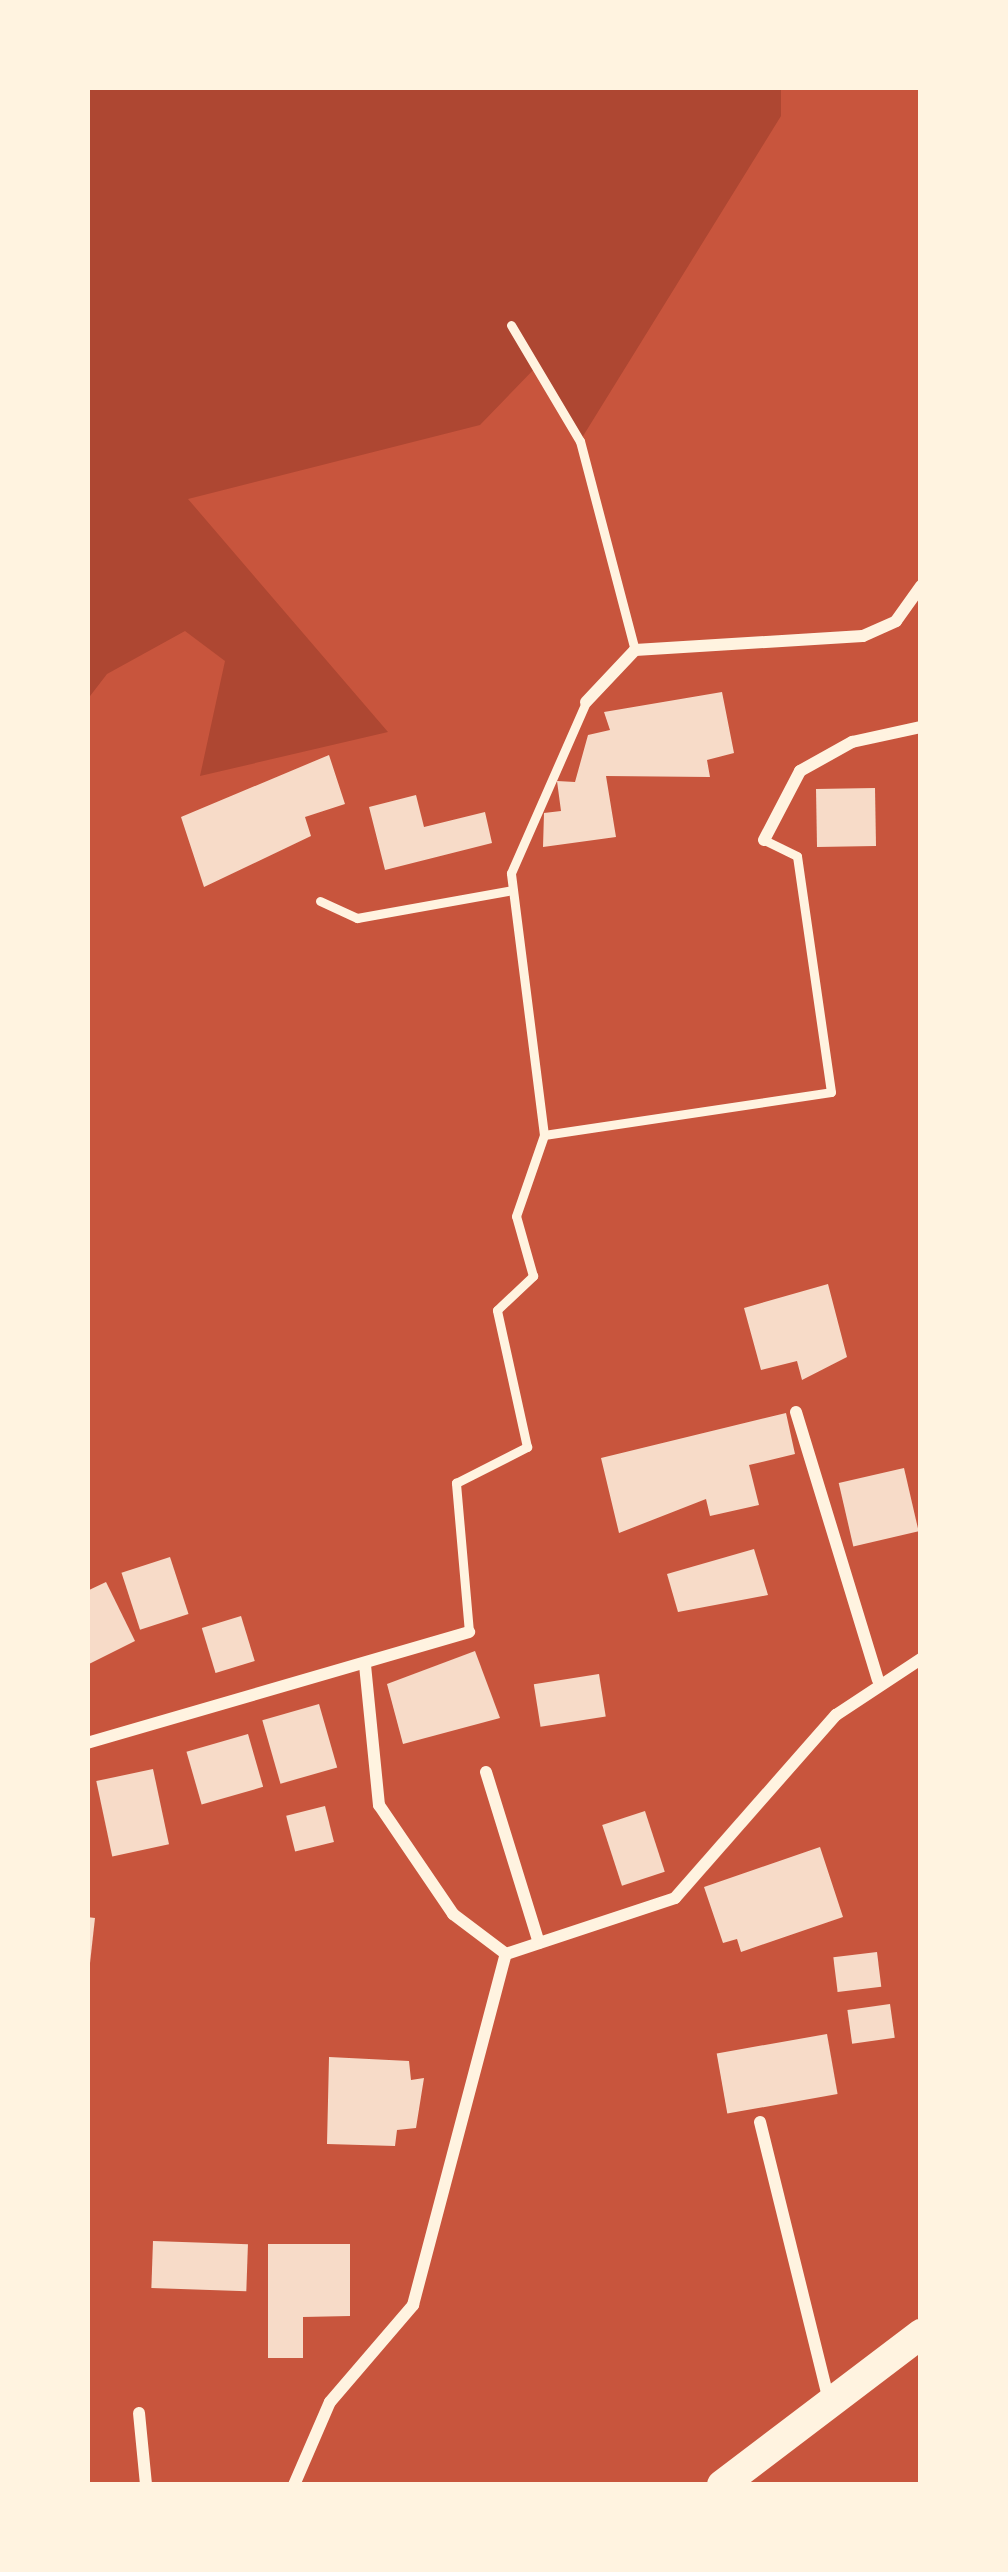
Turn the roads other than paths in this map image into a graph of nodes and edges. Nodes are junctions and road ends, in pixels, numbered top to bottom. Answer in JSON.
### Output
{"nodes":[{"id":1,"x":511,"y":325,"type":"dead end"},
{"id":2,"x":921,"y":586,"type":"edge"},
{"id":3,"x":634,"y":650,"type":"junction"},
{"id":4,"x":586,"y":702,"type":"joint"},
{"id":5,"x":921,"y":727,"type":"edge"},
{"id":6,"x":764,"y":840,"type":"joint"},
{"id":7,"x":514,"y":890,"type":"junction"},
{"id":8,"x":320,"y":901,"type":"dead end"},
{"id":9,"x":544,"y":1135,"type":"junction"},
{"id":10,"x":796,"y":1412,"type":"dead end"},
{"id":11,"x":469,"y":1632,"type":"joint"},
{"id":12,"x":921,"y":1659,"type":"edge"},
{"id":13,"x":365,"y":1665,"type":"junction"},
{"id":14,"x":878,"y":1680,"type":"junction"},
{"id":15,"x":87,"y":1743,"type":"edge"},
{"id":16,"x":486,"y":1772,"type":"dead end"},
{"id":17,"x":538,"y":1943,"type":"junction"},
{"id":18,"x":506,"y":1954,"type":"junction"},
{"id":19,"x":760,"y":2122,"type":"dead end"},
{"id":20,"x":921,"y":2334,"type":"edge"},
{"id":21,"x":830,"y":2403,"type":"junction"},
{"id":22,"x":139,"y":2413,"type":"dead end"},
{"id":23,"x":146,"y":2485,"type":"edge"},
{"id":24,"x":294,"y":2485,"type":"edge"},
{"id":25,"x":722,"y":2485,"type":"edge"}],
"edges":[{"from":1,"to":3,"type":"lane"},
{"from":2,"to":3,"type":"street"},
{"from":3,"to":4,"type":"street"},
{"from":4,"to":7,"type":"lane"},
{"from":5,"to":6,"type":"street"},
{"from":6,"to":9,"type":"lane"},
{"from":7,"to":8,"type":"lane"},
{"from":7,"to":9,"type":"lane"},
{"from":9,"to":11,"type":"lane"},
{"from":10,"to":14,"type":"street"},
{"from":11,"to":13,"type":"street"},
{"from":12,"to":14,"type":"street"},
{"from":13,"to":15,"type":"street"},
{"from":13,"to":18,"type":"street"},
{"from":14,"to":17,"type":"street"},
{"from":16,"to":17,"type":"street"},
{"from":17,"to":18,"type":"street"},
{"from":18,"to":24,"type":"street"},
{"from":19,"to":21,"type":"street"},
{"from":20,"to":21,"type":"main road"},
{"from":21,"to":25,"type":"main road"},
{"from":22,"to":23,"type":"street"}]}
